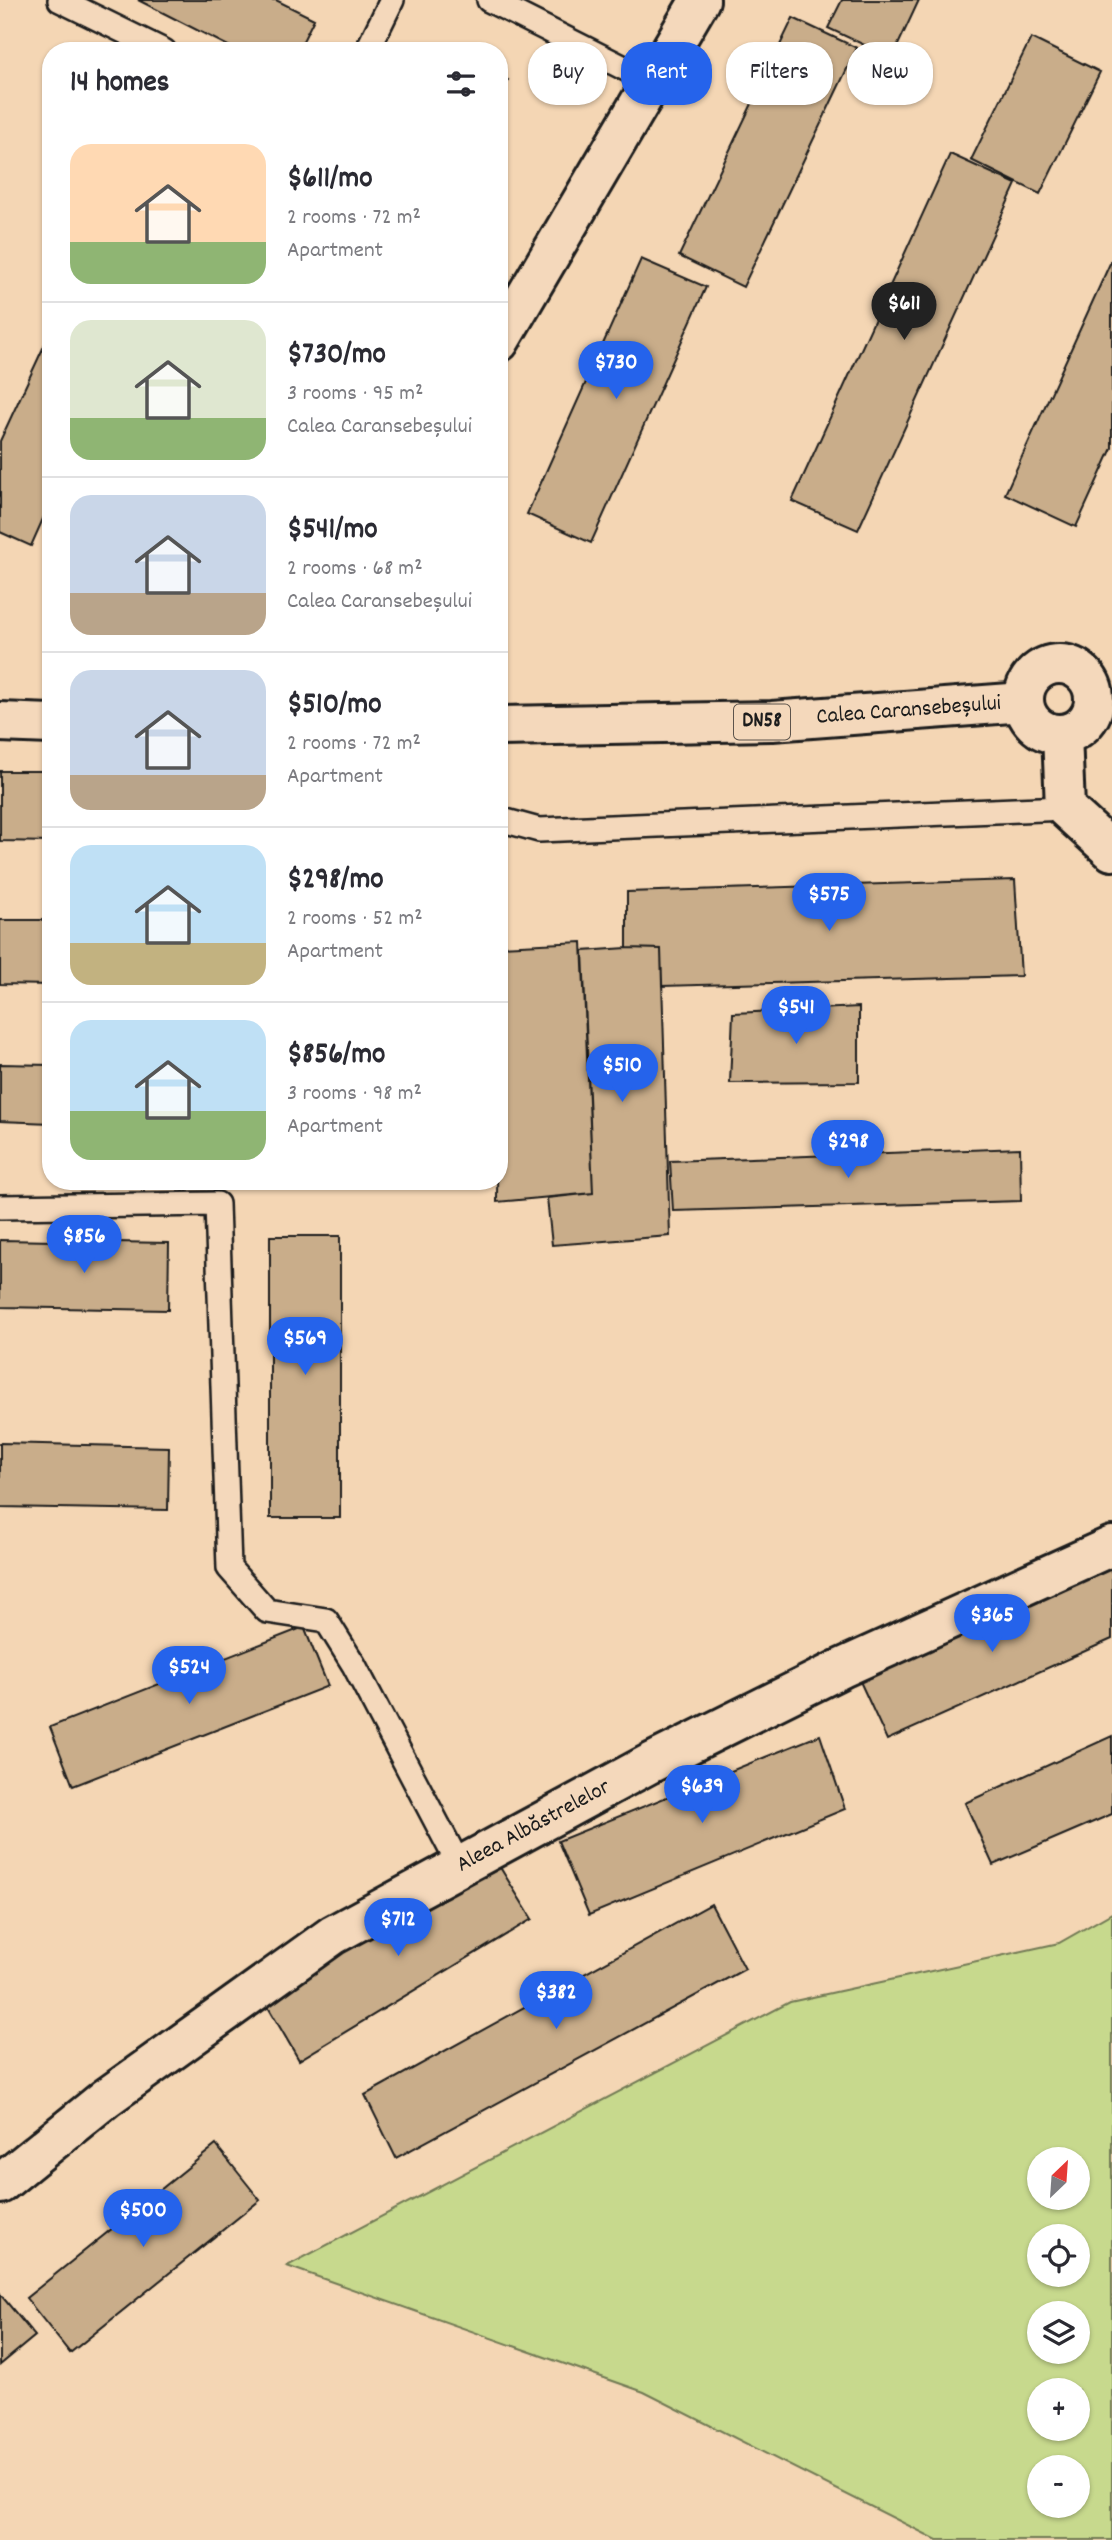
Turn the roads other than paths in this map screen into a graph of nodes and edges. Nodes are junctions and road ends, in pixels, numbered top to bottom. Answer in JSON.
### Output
{"nodes":[{"id":1,"x":61,"y":0,"type":"edge"},
{"id":2,"x":392,"y":0,"type":"edge"},
{"id":3,"x":489,"y":0,"type":"edge"},
{"id":4,"x":700,"y":0,"type":"edge"},
{"id":5,"x":146,"y":42,"type":"edge"},
{"id":6,"x":371,"y":42,"type":"edge"},
{"id":7,"x":674,"y":42,"type":"edge"},
{"id":8,"x":621,"y":66,"type":"edge"},
{"id":9,"x":636,"y":105,"type":"edge"},
{"id":10,"x":508,"y":326,"type":"edge"},
{"id":11,"x":1103,"y":693,"type":"edge"},
{"id":12,"x":1024,"y":702,"type":"junction"},
{"id":13,"x":0,"y":722,"type":"edge"},
{"id":14,"x":42,"y":724,"type":"edge"},
{"id":15,"x":508,"y":726,"type":"edge"},
{"id":16,"x":1062,"y":734,"type":"junction"},
{"id":17,"x":1065,"y":808,"type":"junction"},
{"id":18,"x":508,"y":821,"type":"edge"},
{"id":19,"x":1112,"y":851,"type":"edge"},
{"id":20,"x":0,"y":1207,"type":"edge"},
{"id":21,"x":1112,"y":1546,"type":"edge"},
{"id":22,"x":459,"y":1865,"type":"junction"},
{"id":23,"x":0,"y":2184,"type":"edge"}],
"edges":[{"from":1,"to":5,"type":"lane"},
{"from":2,"to":6,"type":"lane"},
{"from":3,"to":8,"type":"lane"},
{"from":4,"to":7,"type":"street"},
{"from":9,"to":10,"type":"street"},
{"from":11,"to":12,"type":"street"},
{"from":11,"to":16,"type":"street"},
{"from":12,"to":15,"type":"street","name":"Calea Caransebeșului","number":"DN58"},
{"from":12,"to":16,"type":"street"},
{"from":13,"to":14,"type":"street"},
{"from":16,"to":17,"type":"street"},
{"from":17,"to":18,"type":"lane"},
{"from":17,"to":19,"type":"street"},
{"from":20,"to":22,"type":"lane"},
{"from":21,"to":22,"type":"street","name":"Aleea Albăstrelelor"},
{"from":22,"to":23,"type":"street","name":"Aleea Albăstrelelor"}]}
